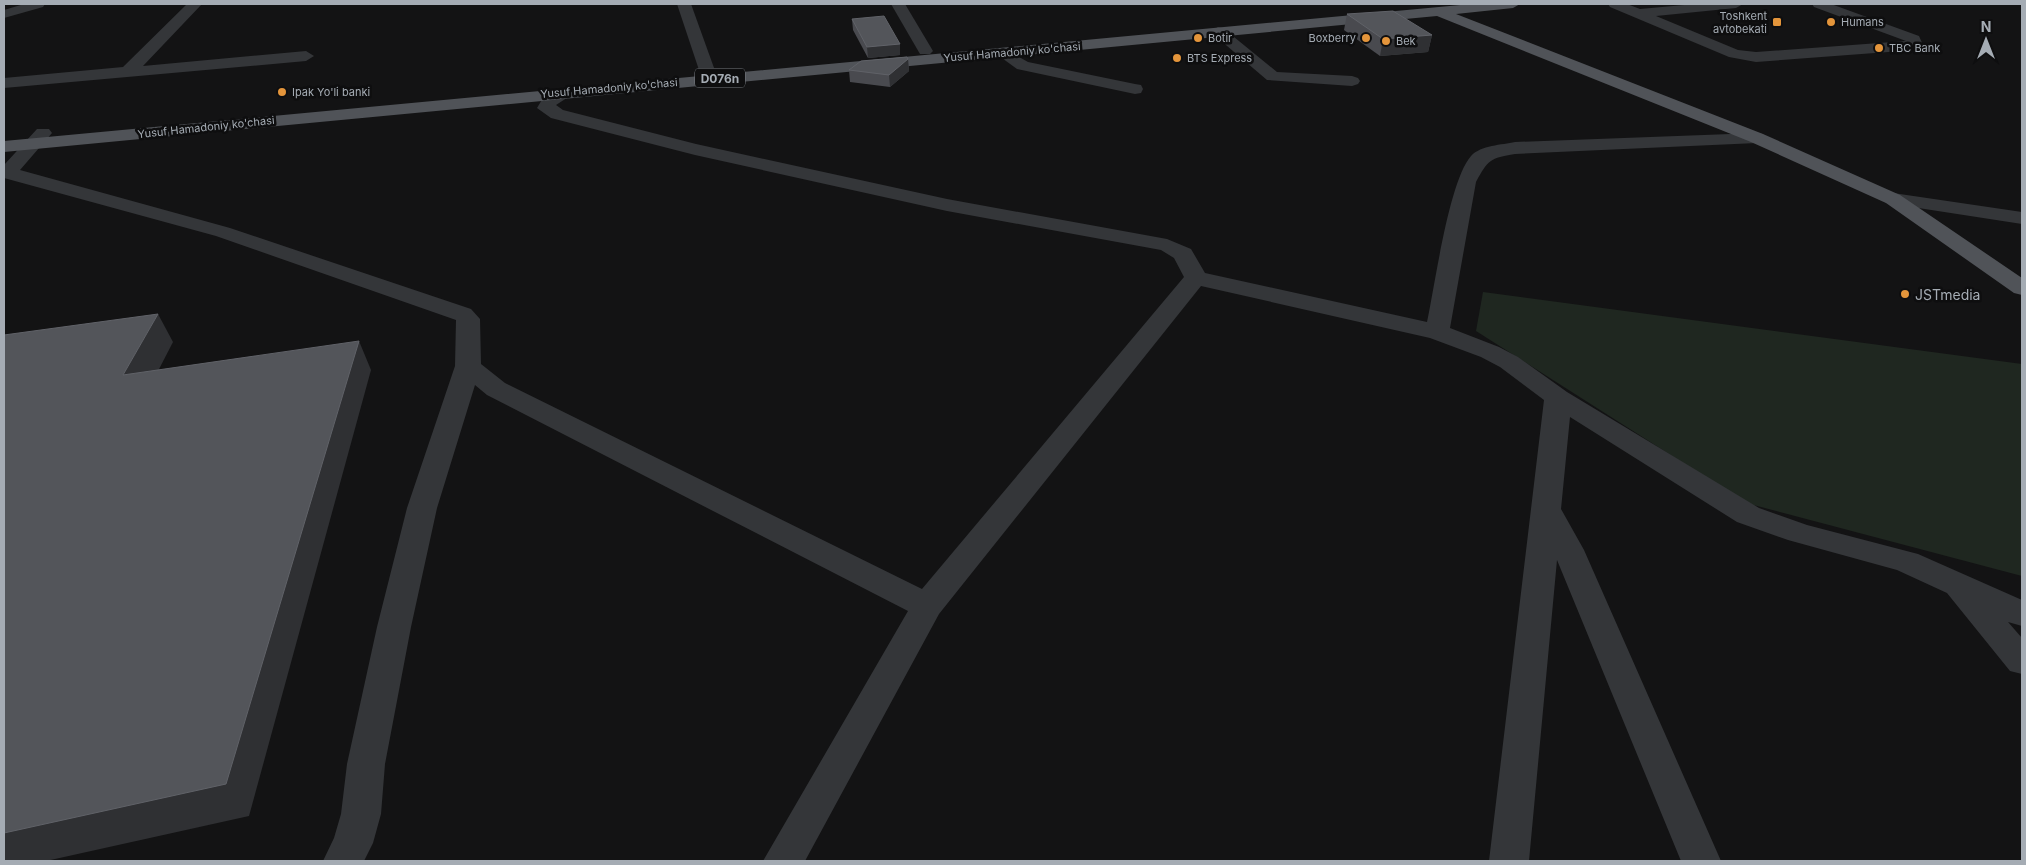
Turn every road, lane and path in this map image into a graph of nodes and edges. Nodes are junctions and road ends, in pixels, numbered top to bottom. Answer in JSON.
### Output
{"nodes":[{"id":1,"x":38,"y":4,"type":"edge"},
{"id":2,"x":195,"y":4,"type":"edge"},
{"id":3,"x":684,"y":4,"type":"edge"},
{"id":4,"x":898,"y":4,"type":"edge"},
{"id":5,"x":1513,"y":4,"type":"edge"},
{"id":6,"x":1615,"y":4,"type":"edge"},
{"id":7,"x":1736,"y":4,"type":"edge"},
{"id":8,"x":1819,"y":4,"type":"edge"},
{"id":9,"x":1425,"y":6,"type":"edge"},
{"id":10,"x":4,"y":14,"type":"edge"},
{"id":11,"x":1640,"y":14,"type":"junction"},
{"id":12,"x":1218,"y":31,"type":"junction"},
{"id":13,"x":924,"y":51,"type":"junction"},
{"id":14,"x":1003,"y":53,"type":"junction"},
{"id":15,"x":306,"y":56,"type":"dead end"},
{"id":16,"x":129,"y":71,"type":"junction"},
{"id":17,"x":708,"y":74,"type":"junction"},
{"id":18,"x":1352,"y":81,"type":"dead end"},
{"id":19,"x":4,"y":83,"type":"edge"},
{"id":20,"x":1135,"y":89,"type":"dead end"},
{"id":21,"x":568,"y":92,"type":"junction"},
{"id":22,"x":4,"y":137,"type":"edge"},
{"id":23,"x":38,"y":138,"type":"junction"},
{"id":24,"x":1757,"y":138,"type":"junction"},
{"id":25,"x":4,"y":147,"type":"edge"},
{"id":26,"x":1893,"y":198,"type":"junction"},
{"id":27,"x":2022,"y":218,"type":"edge"},
{"id":28,"x":1196,"y":278,"type":"junction"},
{"id":29,"x":2022,"y":288,"type":"edge"},
{"id":30,"x":1437,"y":332,"type":"junction"},
{"id":31,"x":468,"y":366,"type":"junction"},
{"id":32,"x":1558,"y":398,"type":"junction"},
{"id":33,"x":1546,"y":508,"type":"junction"},
{"id":34,"x":1953,"y":581,"type":"junction"},
{"id":35,"x":927,"y":606,"type":"junction"},
{"id":36,"x":2022,"y":614,"type":"edge"},
{"id":37,"x":2022,"y":661,"type":"edge"},
{"id":38,"x":343,"y":861,"type":"edge"},
{"id":39,"x":783,"y":861,"type":"edge"},
{"id":40,"x":1509,"y":861,"type":"edge"},
{"id":41,"x":1701,"y":861,"type":"edge"}],
"edges":[{"from":1,"to":10,"type":"street"},
{"from":2,"to":16,"type":"street"},
{"from":3,"to":17,"type":"street"},
{"from":4,"to":13,"type":"street"},
{"from":5,"to":9,"type":"main road","name":"Yusuf Hamadoniy ko'chasi","number":"D076n"},
{"from":6,"to":11,"type":"street"},
{"from":7,"to":11,"type":"street"},
{"from":8,"to":11,"type":"street"},
{"from":9,"to":12,"type":"main road","name":"Yusuf Hamadoniy ko'chasi","number":"D076n"},
{"from":9,"to":13,"type":"main road","name":"Yusuf Hamadoniy ko'chasi","number":"D076n"},
{"from":9,"to":24,"type":"main road"},
{"from":12,"to":14,"type":"main road","name":"Yusuf Hamadoniy ko'chasi","number":"D076n"},
{"from":12,"to":18,"type":"street"},
{"from":13,"to":17,"type":"main road","name":"Yusuf Hamadoniy ko'chasi","number":"D076n"},
{"from":14,"to":17,"type":"main road","name":"Yusuf Hamadoniy ko'chasi","number":"D076n"},
{"from":14,"to":20,"type":"street"},
{"from":15,"to":16,"type":"street"},
{"from":16,"to":19,"type":"street"},
{"from":17,"to":21,"type":"main road","name":"Yusuf Hamadoniy ko'chasi","number":"D076n"},
{"from":17,"to":23,"type":"main road","name":"Yusuf Hamadoniy ko'chasi","number":"D076n"},
{"from":21,"to":23,"type":"main road","name":"Yusuf Hamadoniy ko'chasi","number":"D076n"},
{"from":21,"to":28,"type":"street"},
{"from":22,"to":23,"type":"main road","name":"Yusuf Hamadoniy ko'chasi","number":"D076n"},
{"from":23,"to":25,"type":"main road","name":"Yusuf Hamadoniy ko'chasi","number":"D076n"},
{"from":23,"to":31,"type":"street"},
{"from":24,"to":26,"type":"main road"},
{"from":24,"to":30,"type":"street"},
{"from":26,"to":27,"type":"street"},
{"from":26,"to":29,"type":"main road"},
{"from":28,"to":30,"type":"street"},
{"from":28,"to":35,"type":"street"},
{"from":30,"to":32,"type":"street"},
{"from":31,"to":35,"type":"street"},
{"from":31,"to":38,"type":"street"},
{"from":32,"to":33,"type":"street"},
{"from":32,"to":34,"type":"street"},
{"from":33,"to":40,"type":"street"},
{"from":33,"to":41,"type":"street"},
{"from":34,"to":36,"type":"street"},
{"from":34,"to":37,"type":"street"},
{"from":35,"to":39,"type":"street"}]}
